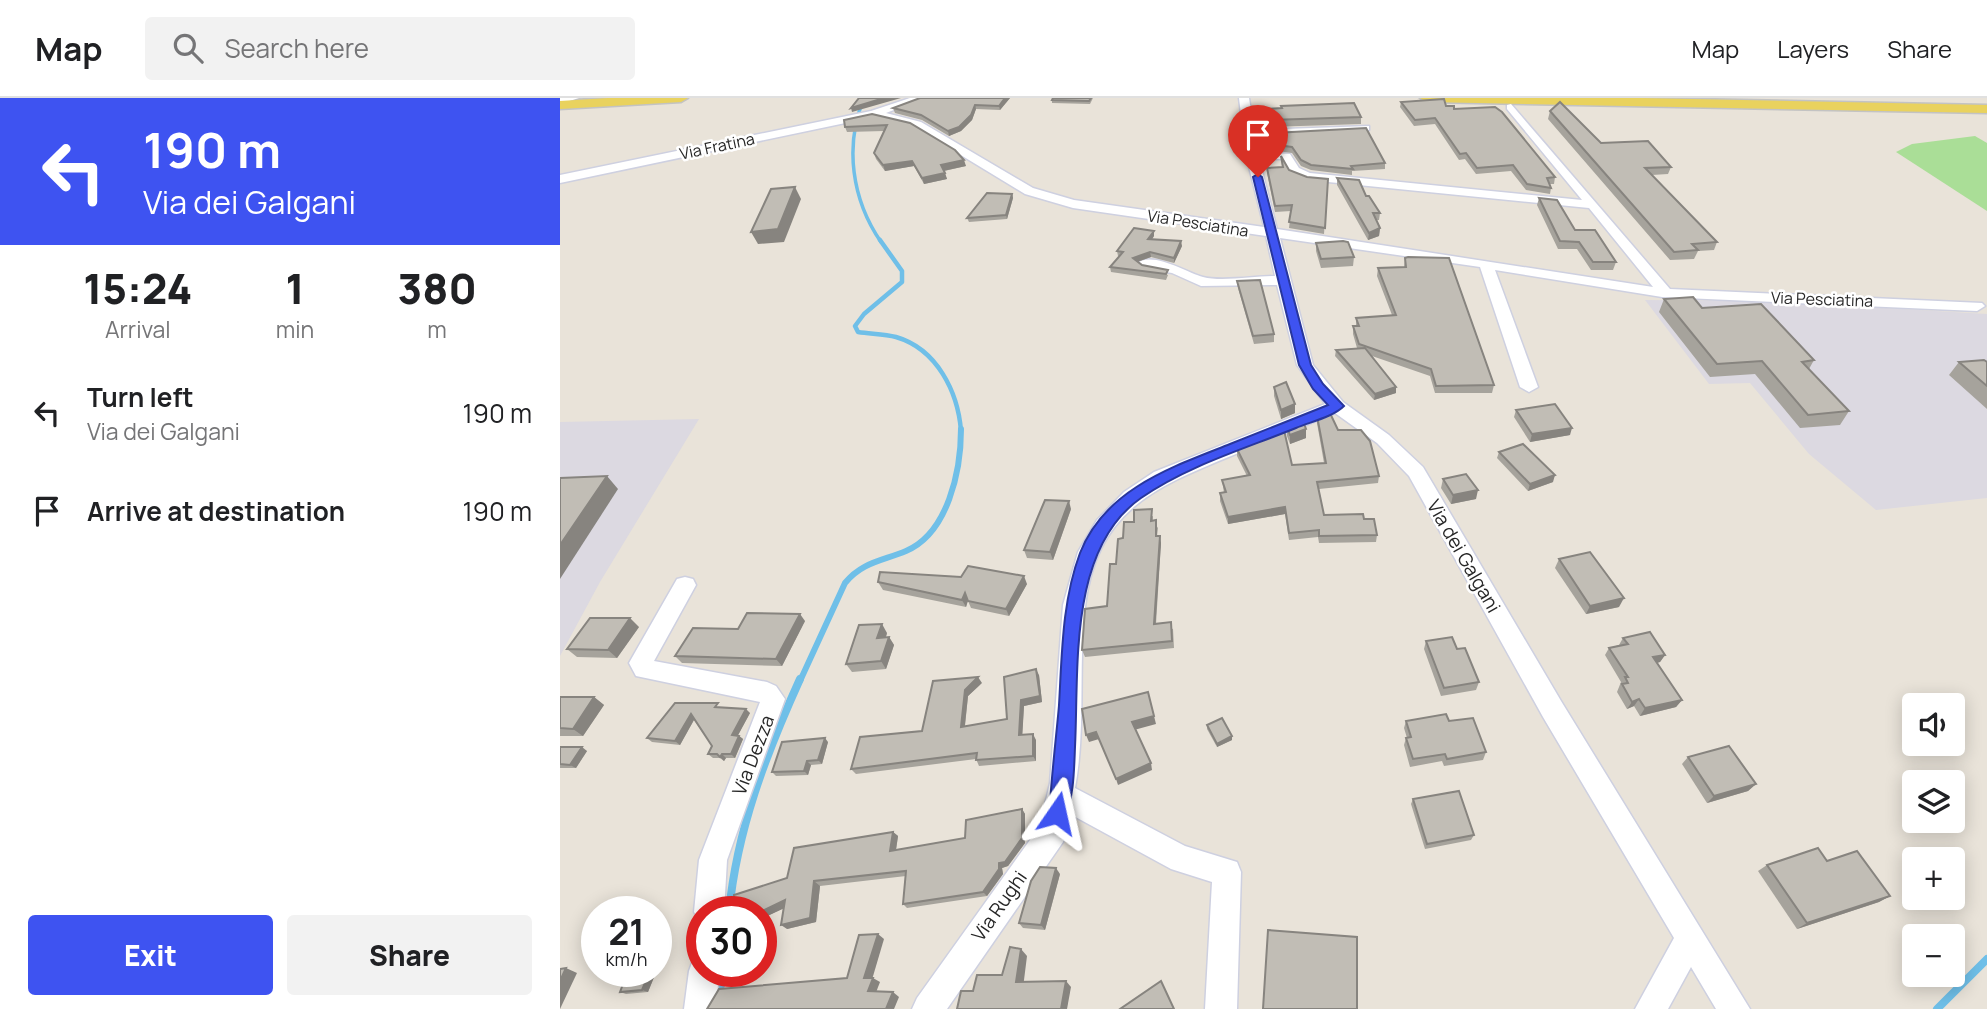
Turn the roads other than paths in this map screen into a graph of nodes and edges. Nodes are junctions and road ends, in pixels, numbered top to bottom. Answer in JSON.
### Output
{"nodes":[{"id":1,"x":574,"y":98,"type":"edge"},
{"id":2,"x":681,"y":98,"type":"edge"},
{"id":3,"x":920,"y":98,"type":"edge"},
{"id":4,"x":1244,"y":98,"type":"edge"},
{"id":5,"x":1427,"y":98,"type":"edge"},
{"id":6,"x":655,"y":99,"type":"edge"},
{"id":7,"x":597,"y":100,"type":"edge"},
{"id":8,"x":560,"y":103,"type":"edge"},
{"id":9,"x":1511,"y":107,"type":"dead end"},
{"id":10,"x":1987,"y":109,"type":"edge"},
{"id":11,"x":864,"y":116,"type":"junction"},
{"id":12,"x":1365,"y":128,"type":"edge"},
{"id":13,"x":1250,"y":144,"type":"junction"},
{"id":14,"x":560,"y":180,"type":"edge"},
{"id":15,"x":1593,"y":205,"type":"junction"},
{"id":16,"x":1273,"y":235,"type":"junction"},
{"id":17,"x":1143,"y":264,"type":"edge"},
{"id":18,"x":1486,"y":265,"type":"junction"},
{"id":19,"x":1285,"y":280,"type":"junction"},
{"id":20,"x":1666,"y":293,"type":"junction"},
{"id":21,"x":1977,"y":306,"type":"dead end"},
{"id":22,"x":1529,"y":387,"type":"dead end"},
{"id":23,"x":1337,"y":406,"type":"junction"},
{"id":24,"x":685,"y":584,"type":"dead end"},
{"id":25,"x":1061,"y":795,"type":"junction"},
{"id":26,"x":710,"y":896,"type":"edge"},
{"id":27,"x":1691,"y":938,"type":"junction"},
{"id":28,"x":702,"y":987,"type":"edge"},
{"id":29,"x":700,"y":1009,"type":"edge"},
{"id":30,"x":928,"y":1009,"type":"edge"},
{"id":31,"x":1221,"y":1009,"type":"edge"},
{"id":32,"x":1651,"y":1009,"type":"edge"},
{"id":33,"x":1734,"y":1009,"type":"edge"}],
"edges":[{"from":1,"to":8,"type":"street"},
{"from":2,"to":6,"type":"main road"},
{"from":3,"to":11,"type":"street","name":"Via Fratina"},
{"from":4,"to":13,"type":"street","name":"Via dei Galgani"},
{"from":5,"to":10,"type":"main road"},
{"from":6,"to":7,"type":"main road"},
{"from":7,"to":8,"type":"main road"},
{"from":9,"to":15,"type":"street"},
{"from":11,"to":14,"type":"street","name":"Via Fratina"},
{"from":11,"to":16,"type":"street","name":"Via Pesciatina"},
{"from":12,"to":13,"type":"street"},
{"from":13,"to":15,"type":"street"},
{"from":13,"to":16,"type":"street","name":"Via dei Galgani"},
{"from":15,"to":20,"type":"street"},
{"from":16,"to":18,"type":"street","name":"Via Pesciatina"},
{"from":16,"to":19,"type":"street","name":"Via dei Galgani"},
{"from":17,"to":19,"type":"street"},
{"from":18,"to":20,"type":"street","name":"Via Pesciatina"},
{"from":18,"to":22,"type":"street"},
{"from":19,"to":23,"type":"street","name":"Via dei Galgani"},
{"from":20,"to":21,"type":"street","name":"Via Pesciatina"},
{"from":23,"to":25,"type":"street","name":"Via Rughi"},
{"from":23,"to":27,"type":"street","name":"Via dei Galgani"},
{"from":24,"to":26,"type":"street","name":"Via Dezza"},
{"from":25,"to":30,"type":"street","name":"Via Rughi"},
{"from":25,"to":31,"type":"street"},
{"from":27,"to":32,"type":"street"},
{"from":27,"to":33,"type":"street","name":"Via dei Galgani"},
{"from":28,"to":29,"type":"street"}]}
